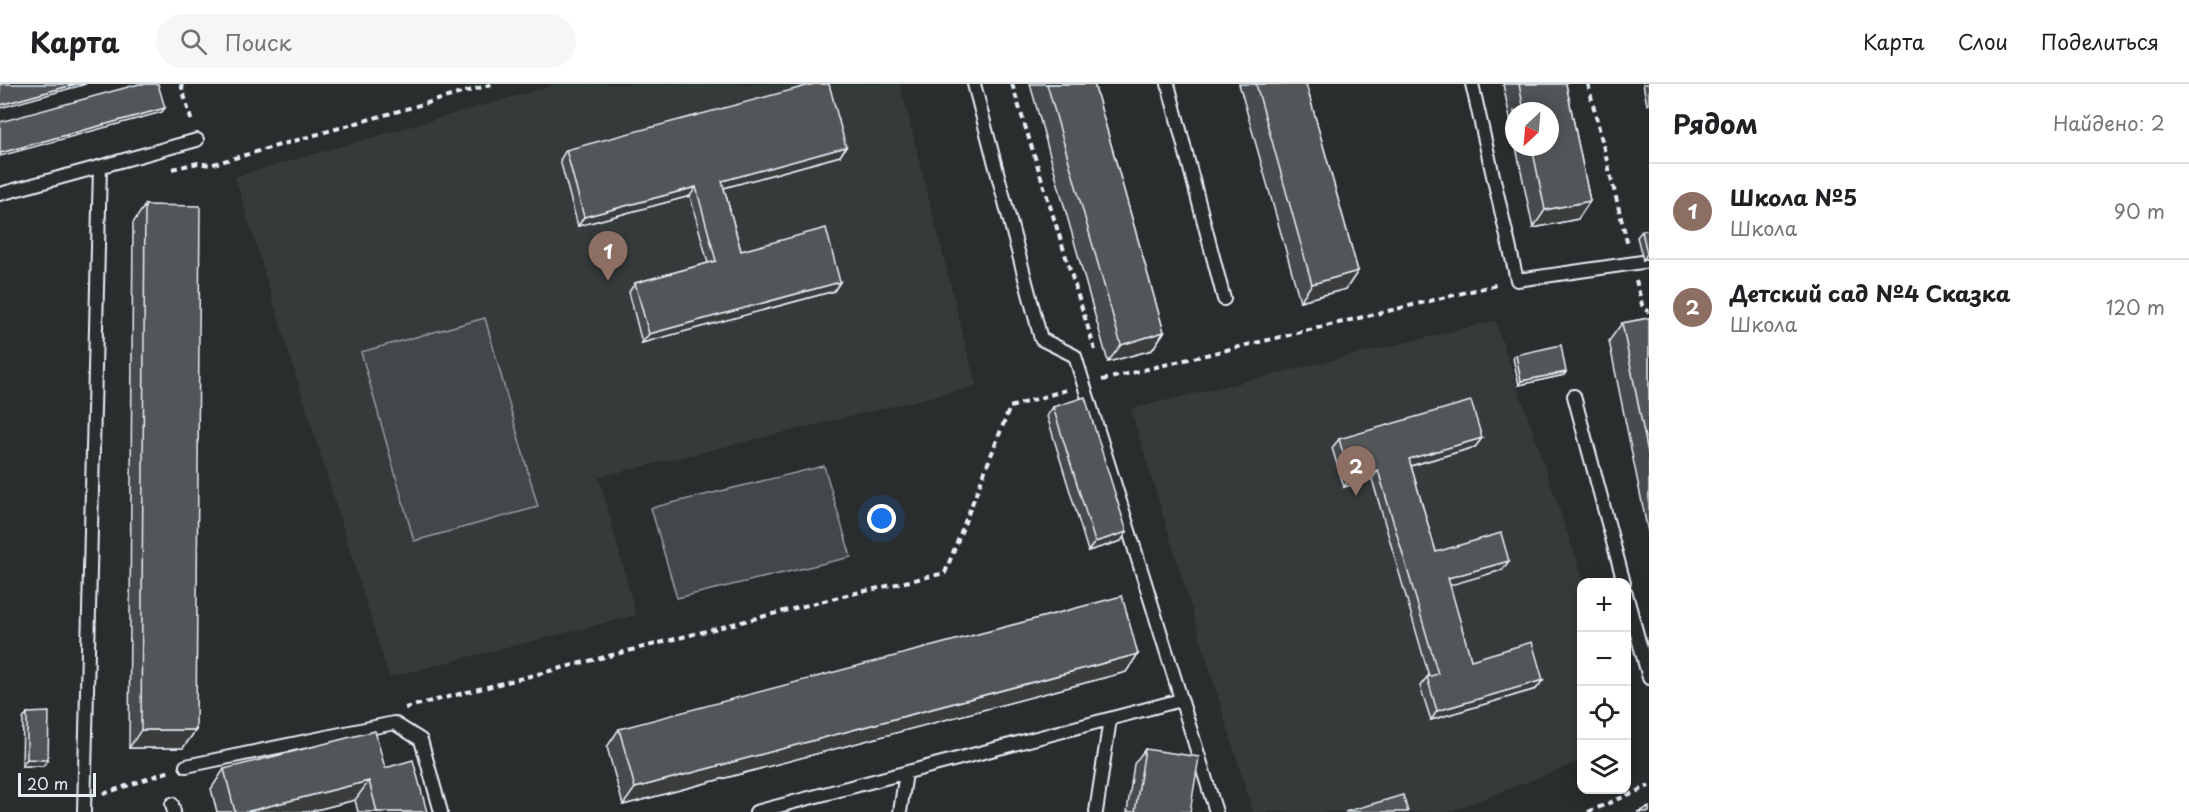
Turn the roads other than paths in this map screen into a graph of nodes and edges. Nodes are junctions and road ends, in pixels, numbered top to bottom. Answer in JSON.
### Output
{"nodes":[{"id":1,"x":974,"y":84,"type":"edge"},
{"id":2,"x":1168,"y":84,"type":"edge"},
{"id":3,"x":1472,"y":84,"type":"edge"},
{"id":4,"x":197,"y":140,"type":"dead end"},
{"id":5,"x":100,"y":167,"type":"junction"},
{"id":6,"x":0,"y":194,"type":"edge"},
{"id":7,"x":1649,"y":261,"type":"edge"},
{"id":8,"x":1224,"y":299,"type":"dead end"},
{"id":9,"x":1574,"y":396,"type":"dead end"},
{"id":10,"x":1622,"y":578,"type":"edge"},
{"id":11,"x":1631,"y":612,"type":"edge"},
{"id":12,"x":1649,"y":678,"type":"edge"},
{"id":13,"x":1181,"y":700,"type":"junction"},
{"id":14,"x":1110,"y":719,"type":"junction"},
{"id":15,"x":186,"y":766,"type":"edge"},
{"id":16,"x":906,"y":773,"type":"junction"},
{"id":17,"x":810,"y":798,"type":"junction"},
{"id":18,"x":85,"y":807,"type":"edge"},
{"id":19,"x":441,"y":812,"type":"edge"},
{"id":20,"x":756,"y":812,"type":"edge"},
{"id":21,"x":808,"y":812,"type":"edge"},
{"id":22,"x":900,"y":812,"type":"edge"},
{"id":23,"x":1096,"y":812,"type":"edge"},
{"id":24,"x":1216,"y":812,"type":"edge"}],
"edges":[{"from":1,"to":13,"type":"lane"},
{"from":2,"to":8,"type":"lane"},
{"from":3,"to":7,"type":"lane"},
{"from":4,"to":5,"type":"lane"},
{"from":5,"to":6,"type":"lane"},
{"from":5,"to":18,"type":"lane"},
{"from":9,"to":10,"type":"lane"},
{"from":11,"to":12,"type":"lane"},
{"from":13,"to":14,"type":"lane"},
{"from":13,"to":24,"type":"lane"},
{"from":14,"to":16,"type":"lane"},
{"from":14,"to":23,"type":"lane"},
{"from":15,"to":19,"type":"lane"},
{"from":16,"to":17,"type":"lane"},
{"from":16,"to":22,"type":"lane"},
{"from":17,"to":20,"type":"lane"},
{"from":17,"to":21,"type":"lane"}]}
